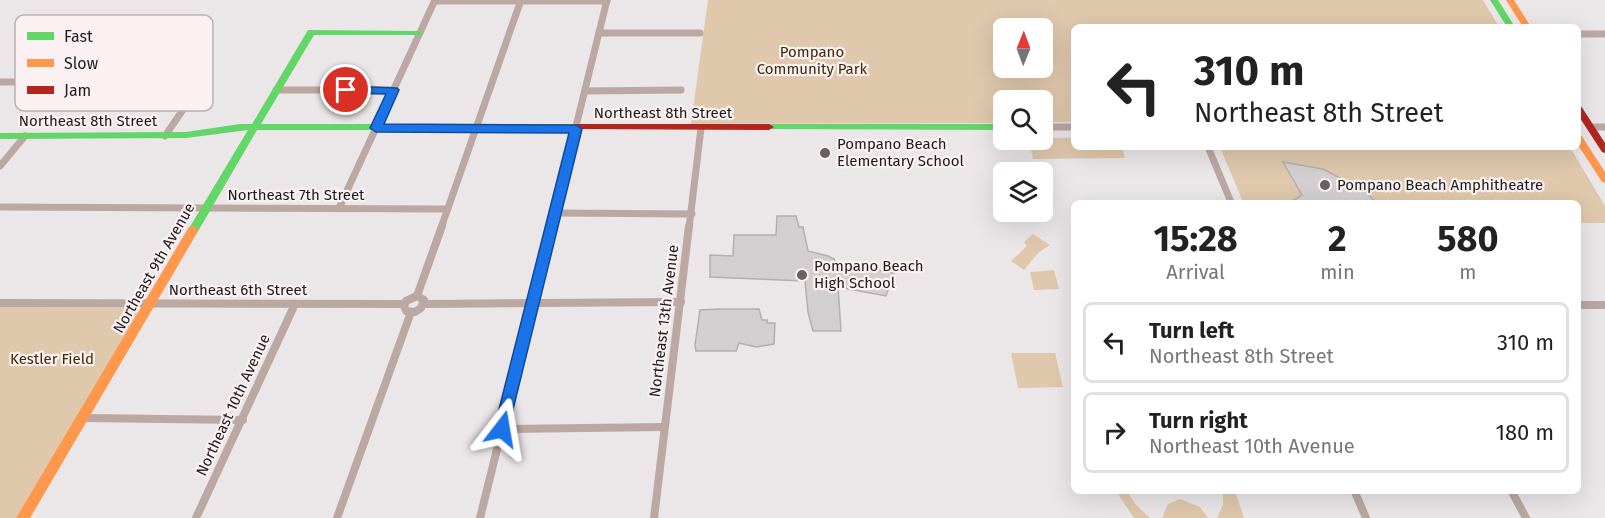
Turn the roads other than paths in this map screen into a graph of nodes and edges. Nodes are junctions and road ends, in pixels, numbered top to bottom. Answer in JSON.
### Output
{"nodes":[{"id":1,"x":435,"y":0,"type":"edge"},
{"id":2,"x":1494,"y":0,"type":"edge"},
{"id":3,"x":1510,"y":0,"type":"edge"},
{"id":4,"x":521,"y":1,"type":"edge"},
{"id":5,"x":607,"y":1,"type":"edge"},
{"id":6,"x":1508,"y":22,"type":"edge"},
{"id":7,"x":1525,"y":24,"type":"edge"},
{"id":8,"x":420,"y":33,"type":"junction"},
{"id":9,"x":599,"y":33,"type":"junction"},
{"id":10,"x":700,"y":33,"type":"dead end"},
{"id":11,"x":1581,"y":34,"type":"edge"},
{"id":12,"x":1605,"y":34,"type":"edge"},
{"id":13,"x":276,"y":90,"type":"junction"},
{"id":14,"x":393,"y":90,"type":"junction"},
{"id":15,"x":681,"y":90,"type":"dead end"},
{"id":16,"x":585,"y":91,"type":"junction"},
{"id":17,"x":182,"y":111,"type":"edge"},
{"id":18,"x":1581,"y":113,"type":"edge"},
{"id":19,"x":254,"y":127,"type":"junction"},
{"id":20,"x":993,"y":127,"type":"edge"},
{"id":21,"x":1053,"y":127,"type":"edge"},
{"id":22,"x":1071,"y":127,"type":"edge"},
{"id":23,"x":376,"y":128,"type":"junction"},
{"id":24,"x":701,"y":128,"type":"junction"},
{"id":25,"x":1591,"y":128,"type":"junction"},
{"id":26,"x":1605,"y":128,"type":"edge"},
{"id":27,"x":476,"y":129,"type":"junction"},
{"id":28,"x":576,"y":129,"type":"junction"},
{"id":29,"x":0,"y":136,"type":"edge"},
{"id":30,"x":25,"y":136,"type":"junction"},
{"id":31,"x":165,"y":136,"type":"junction"},
{"id":32,"x":1581,"y":141,"type":"edge"},
{"id":33,"x":1209,"y":150,"type":"edge"},
{"id":34,"x":1605,"y":150,"type":"edge"},
{"id":35,"x":0,"y":166,"type":"edge"},
{"id":36,"x":1605,"y":180,"type":"edge"},
{"id":37,"x":1230,"y":200,"type":"edge"},
{"id":38,"x":0,"y":207,"type":"edge"},
{"id":39,"x":207,"y":207,"type":"junction"},
{"id":40,"x":339,"y":208,"type":"junction"},
{"id":41,"x":447,"y":209,"type":"junction"},
{"id":42,"x":555,"y":213,"type":"junction"},
{"id":43,"x":692,"y":214,"type":"junction"},
{"id":44,"x":417,"y":296,"type":"junction"},
{"id":45,"x":681,"y":302,"type":"junction"},
{"id":46,"x":0,"y":303,"type":"edge"},
{"id":47,"x":532,"y":303,"type":"junction"},
{"id":48,"x":151,"y":304,"type":"junction"},
{"id":49,"x":294,"y":304,"type":"junction"},
{"id":50,"x":404,"y":304,"type":"junction"},
{"id":51,"x":424,"y":304,"type":"junction"},
{"id":52,"x":1581,"y":305,"type":"edge"},
{"id":53,"x":1605,"y":305,"type":"edge"},
{"id":54,"x":411,"y":312,"type":"junction"},
{"id":55,"x":84,"y":418,"type":"junction"},
{"id":56,"x":243,"y":420,"type":"junction"},
{"id":57,"x":664,"y":427,"type":"junction"},
{"id":58,"x":502,"y":429,"type":"junction"},
{"id":59,"x":1356,"y":494,"type":"edge"},
{"id":60,"x":1513,"y":494,"type":"edge"},
{"id":61,"x":23,"y":518,"type":"edge"},
{"id":62,"x":196,"y":518,"type":"edge"},
{"id":63,"x":337,"y":518,"type":"edge"},
{"id":64,"x":480,"y":518,"type":"edge"},
{"id":65,"x":654,"y":518,"type":"edge"},
{"id":66,"x":1366,"y":518,"type":"edge"},
{"id":67,"x":1526,"y":518,"type":"edge"}],
"edges":[{"from":1,"to":4,"type":"street"},
{"from":1,"to":8,"type":"street"},
{"from":2,"to":6,"type":"street"},
{"from":3,"to":7,"type":"street"},
{"from":4,"to":5,"type":"street"},
{"from":4,"to":27,"type":"street"},
{"from":5,"to":9,"type":"street"},
{"from":8,"to":13,"type":"street","name":"Northeast 9th Avenue"},
{"from":8,"to":14,"type":"street"},
{"from":9,"to":10,"type":"street"},
{"from":9,"to":16,"type":"street"},
{"from":11,"to":12,"type":"street"},
{"from":13,"to":14,"type":"street"},
{"from":13,"to":19,"type":"street","name":"Northeast 9th Avenue"},
{"from":14,"to":23,"type":"street"},
{"from":15,"to":16,"type":"street"},
{"from":16,"to":28,"type":"street"},
{"from":17,"to":31,"type":"street"},
{"from":18,"to":25,"type":"street"},
{"from":19,"to":23,"type":"street","name":"Northeast 8th Street"},
{"from":19,"to":31,"type":"street","name":"Northeast 8th Street"},
{"from":19,"to":39,"type":"street","name":"Northeast 9th Avenue"},
{"from":20,"to":24,"type":"street","name":"Northeast 8th Street"},
{"from":21,"to":22,"type":"street"},
{"from":23,"to":27,"type":"street","name":"Northeast 8th Street"},
{"from":23,"to":40,"type":"street"},
{"from":24,"to":28,"type":"street","name":"Northeast 8th Street"},
{"from":24,"to":43,"type":"street","name":"Northeast 13th Avenue"},
{"from":25,"to":26,"type":"street"},
{"from":25,"to":34,"type":"street"},
{"from":27,"to":28,"type":"street","name":"Northeast 8th Street"},
{"from":27,"to":41,"type":"street"},
{"from":28,"to":42,"type":"street"},
{"from":29,"to":30,"type":"street","name":"Northeast 8th Street"},
{"from":30,"to":31,"type":"street","name":"Northeast 8th Street"},
{"from":30,"to":35,"type":"street"},
{"from":32,"to":36,"type":"street"},
{"from":33,"to":37,"type":"street"},
{"from":38,"to":39,"type":"street","name":"Northeast 7th Street"},
{"from":39,"to":40,"type":"street","name":"Northeast 7th Street"},
{"from":39,"to":48,"type":"street","name":"Northeast 9th Avenue"},
{"from":40,"to":41,"type":"street","name":"Northeast 7th Street"},
{"from":41,"to":44,"type":"street"},
{"from":42,"to":43,"type":"street"},
{"from":42,"to":47,"type":"street"},
{"from":43,"to":45,"type":"street","name":"Northeast 13th Avenue"},
{"from":44,"to":50,"type":"street"},
{"from":44,"to":51,"type":"street"},
{"from":45,"to":47,"type":"street"},
{"from":45,"to":57,"type":"street","name":"Northeast 13th Avenue"},
{"from":46,"to":48,"type":"street","name":"Northeast 6th Street"},
{"from":47,"to":51,"type":"street"},
{"from":47,"to":58,"type":"street"},
{"from":48,"to":49,"type":"street","name":"Northeast 6th Street"},
{"from":48,"to":55,"type":"street","name":"Northeast 9th Avenue"},
{"from":49,"to":50,"type":"street","name":"Northeast 6th Street"},
{"from":49,"to":56,"type":"street","name":"Northeast 10th Avenue"},
{"from":50,"to":54,"type":"street"},
{"from":51,"to":54,"type":"street"},
{"from":52,"to":53,"type":"street"},
{"from":54,"to":63,"type":"street"},
{"from":55,"to":56,"type":"street"},
{"from":55,"to":61,"type":"street","name":"Northeast 9th Avenue"},
{"from":56,"to":62,"type":"street","name":"Northeast 10th Avenue"},
{"from":57,"to":58,"type":"street"},
{"from":57,"to":65,"type":"street","name":"Northeast 13th Avenue"},
{"from":58,"to":64,"type":"street"},
{"from":59,"to":66,"type":"street"},
{"from":60,"to":67,"type":"street"}]}
